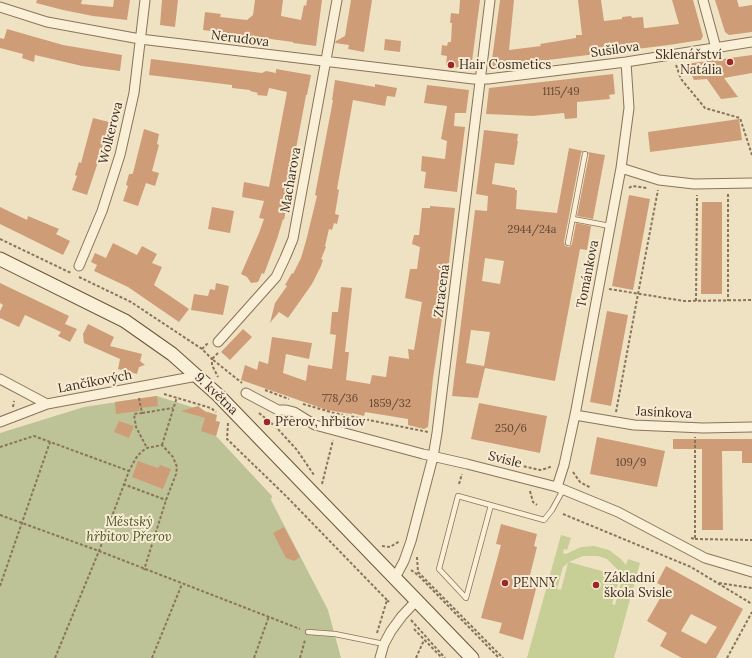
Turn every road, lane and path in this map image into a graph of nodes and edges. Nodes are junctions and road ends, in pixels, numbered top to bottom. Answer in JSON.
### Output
{"nodes":[{"id":1,"x":145,"y":0,"type":"edge"},
{"id":2,"x":337,"y":0,"type":"edge"},
{"id":3,"x":490,"y":0,"type":"edge"},
{"id":4,"x":703,"y":0,"type":"edge"},
{"id":5,"x":0,"y":7,"type":"edge"},
{"id":6,"x":140,"y":40,"type":"junction"},
{"id":7,"x":752,"y":42,"type":"edge"},
{"id":8,"x":716,"y":48,"type":"junction"},
{"id":9,"x":326,"y":62,"type":"junction"},
{"id":10,"x":626,"y":62,"type":"junction"},
{"id":11,"x":675,"y":62,"type":"dead end"},
{"id":12,"x":480,"y":79,"type":"junction"},
{"id":13,"x":751,"y":147,"type":"edge"},
{"id":14,"x":585,"y":154,"type":"dead end"},
{"id":15,"x":752,"y":155,"type":"edge"},
{"id":16,"x":622,"y":168,"type":"junction"},
{"id":17,"x":752,"y":183,"type":"edge"},
{"id":18,"x":628,"y":188,"type":"dead end"},
{"id":19,"x":722,"y":193,"type":"dead end"},
{"id":20,"x":728,"y":193,"type":"junction"},
{"id":21,"x":734,"y":193,"type":"dead end"},
{"id":22,"x":702,"y":194,"type":"dead end"},
{"id":23,"x":573,"y":219,"type":"junction"},
{"id":24,"x":610,"y":226,"type":"junction"},
{"id":25,"x":568,"y":244,"type":"dead end"},
{"id":26,"x":0,"y":259,"type":"edge"},
{"id":27,"x":68,"y":264,"type":"dead end"},
{"id":28,"x":78,"y":266,"type":"dead end"},
{"id":29,"x":65,"y":271,"type":"dead end"},
{"id":30,"x":605,"y":288,"type":"dead end"},
{"id":31,"x":638,"y":294,"type":"junction"},
{"id":32,"x":728,"y":300,"type":"junction"},
{"id":33,"x":752,"y":300,"type":"edge"},
{"id":34,"x":696,"y":301,"type":"junction"},
{"id":35,"x":217,"y":343,"type":"junction"},
{"id":36,"x":202,"y":349,"type":"dead end"},
{"id":37,"x":197,"y":376,"type":"junction"},
{"id":38,"x":0,"y":379,"type":"edge"},
{"id":39,"x":242,"y":384,"type":"dead end"},
{"id":40,"x":163,"y":393,"type":"dead end"},
{"id":41,"x":246,"y":393,"type":"dead end"},
{"id":42,"x":139,"y":396,"type":"dead end"},
{"id":43,"x":177,"y":397,"type":"junction"},
{"id":44,"x":48,"y":404,"type":"junction"},
{"id":45,"x":302,"y":404,"type":"dead end"},
{"id":46,"x":173,"y":408,"type":"junction"},
{"id":47,"x":254,"y":410,"type":"dead end"},
{"id":48,"x":142,"y":413,"type":"junction"},
{"id":49,"x":575,"y":415,"type":"junction"},
{"id":50,"x":219,"y":416,"type":"dead end"},
{"id":51,"x":616,"y":417,"type":"dead end"},
{"id":52,"x":224,"y":420,"type":"dead end"},
{"id":53,"x":0,"y":422,"type":"edge"},
{"id":54,"x":752,"y":427,"type":"edge"},
{"id":55,"x":335,"y":430,"type":"junction"},
{"id":56,"x":431,"y":432,"type":"dead end"},
{"id":57,"x":695,"y":436,"type":"dead end"},
{"id":58,"x":50,"y":442,"type":"junction"},
{"id":59,"x":162,"y":445,"type":"junction"},
{"id":60,"x":0,"y":447,"type":"edge"},
{"id":61,"x":147,"y":448,"type":"junction"},
{"id":62,"x":433,"y":457,"type":"junction"},
{"id":63,"x":507,"y":462,"type":"dead end"},
{"id":64,"x":555,"y":463,"type":"dead end"},
{"id":65,"x":572,"y":468,"type":"dead end"},
{"id":66,"x":129,"y":471,"type":"junction"},
{"id":67,"x":457,"y":472,"type":"dead end"},
{"id":68,"x":123,"y":484,"type":"junction"},
{"id":69,"x":459,"y":484,"type":"dead end"},
{"id":70,"x":560,"y":488,"type":"junction"},
{"id":71,"x":528,"y":489,"type":"dead end"},
{"id":72,"x":596,"y":491,"type":"dead end"},
{"id":73,"x":166,"y":500,"type":"junction"},
{"id":74,"x":491,"y":505,"type":"junction"},
{"id":75,"x":537,"y":505,"type":"dead end"},
{"id":76,"x":563,"y":514,"type":"dead end"},
{"id":77,"x":0,"y":515,"type":"edge"},
{"id":78,"x":22,"y":523,"type":"junction"},
{"id":79,"x":687,"y":538,"type":"dead end"},
{"id":80,"x":695,"y":539,"type":"junction"},
{"id":81,"x":400,"y":540,"type":"dead end"},
{"id":82,"x":752,"y":540,"type":"edge"},
{"id":83,"x":380,"y":545,"type":"dead end"},
{"id":84,"x":98,"y":551,"type":"junction"},
{"id":85,"x":418,"y":553,"type":"dead end"},
{"id":86,"x":402,"y":564,"type":"junction"},
{"id":87,"x":144,"y":570,"type":"junction"},
{"id":88,"x":752,"y":572,"type":"edge"},
{"id":89,"x":394,"y":578,"type":"junction"},
{"id":90,"x":718,"y":583,"type":"junction"},
{"id":91,"x":182,"y":584,"type":"junction"},
{"id":92,"x":0,"y":586,"type":"edge"},
{"id":93,"x":752,"y":588,"type":"edge"},
{"id":94,"x":416,"y":601,"type":"junction"},
{"id":95,"x":752,"y":604,"type":"edge"},
{"id":96,"x":752,"y":612,"type":"edge"},
{"id":97,"x":269,"y":616,"type":"junction"},
{"id":98,"x":414,"y":629,"type":"dead end"},
{"id":99,"x":417,"y":629,"type":"dead end"},
{"id":100,"x":308,"y":632,"type":"junction"},
{"id":101,"x":432,"y":633,"type":"dead end"},
{"id":102,"x":376,"y":637,"type":"dead end"},
{"id":103,"x":425,"y":639,"type":"junction"},
{"id":104,"x":384,"y":644,"type":"junction"},
{"id":105,"x":55,"y":658,"type":"edge"},
{"id":106,"x":152,"y":658,"type":"edge"},
{"id":107,"x":254,"y":658,"type":"edge"},
{"id":108,"x":300,"y":658,"type":"edge"},
{"id":109,"x":380,"y":658,"type":"edge"},
{"id":110,"x":416,"y":658,"type":"edge"},
{"id":111,"x":442,"y":658,"type":"edge"},
{"id":112,"x":445,"y":658,"type":"edge"},
{"id":113,"x":472,"y":658,"type":"edge"},
{"id":114,"x":499,"y":658,"type":"edge"},
{"id":115,"x":503,"y":658,"type":"edge"},
{"id":116,"x":727,"y":658,"type":"edge"}],
"edges":[{"from":1,"to":6,"type":"street","name":"Wolkerova"},
{"from":2,"to":9,"type":"street","name":"Macharova"},
{"from":3,"to":12,"type":"street","name":"Ztracená"},
{"from":4,"to":8,"type":"street"},
{"from":5,"to":6,"type":"street","name":"Nerudova"},
{"from":6,"to":9,"type":"street","name":"Nerudova"},
{"from":6,"to":28,"type":"street","name":"Wolkerova"},
{"from":7,"to":8,"type":"street","name":"Sušilova"},
{"from":8,"to":10,"type":"street","name":"Sušilova"},
{"from":9,"to":12,"type":"street","name":"Nerudova"},
{"from":9,"to":35,"type":"street","name":"Macharova"},
{"from":10,"to":12,"type":"street","name":"Sušilova"},
{"from":10,"to":16,"type":"street","name":"Tománkova"},
{"from":11,"to":13,"type":"path"},
{"from":12,"to":62,"type":"street","name":"Ztracená"},
{"from":13,"to":15,"type":"path"},
{"from":14,"to":23,"type":"lane"},
{"from":16,"to":17,"type":"street"},
{"from":16,"to":24,"type":"street","name":"Tománkova"},
{"from":18,"to":31,"type":"path"},
{"from":19,"to":20,"type":"path"},
{"from":20,"to":21,"type":"path"},
{"from":20,"to":32,"type":"path"},
{"from":22,"to":34,"type":"path"},
{"from":23,"to":24,"type":"lane"},
{"from":23,"to":25,"type":"lane"},
{"from":24,"to":49,"type":"street","name":"Tománkova"},
{"from":26,"to":37,"type":"main road","name":"9. května"},
{"from":27,"to":29,"type":"path"},
{"from":30,"to":31,"type":"path"},
{"from":31,"to":34,"type":"path"},
{"from":31,"to":51,"type":"path"},
{"from":32,"to":33,"type":"path"},
{"from":32,"to":34,"type":"path"},
{"from":35,"to":36,"type":"path"},
{"from":35,"to":39,"type":"path"},
{"from":37,"to":44,"type":"street","name":"Lančíkových"},
{"from":37,"to":89,"type":"main road","name":"9. května"},
{"from":38,"to":44,"type":"street"},
{"from":40,"to":43,"type":"path"},
{"from":41,"to":55,"type":"street","name":"Svisle"},
{"from":42,"to":48,"type":"path"},
{"from":43,"to":46,"type":"path"},
{"from":43,"to":50,"type":"path"},
{"from":44,"to":53,"type":"street","name":"Lančíkových"},
{"from":45,"to":56,"type":"path"},
{"from":46,"to":48,"type":"path"},
{"from":46,"to":59,"type":"path"},
{"from":47,"to":55,"type":"path"},
{"from":48,"to":61,"type":"path"},
{"from":49,"to":54,"type":"street","name":"Jasínkova"},
{"from":49,"to":70,"type":"street","name":"Tománkova"},
{"from":52,"to":102,"type":"path"},
{"from":55,"to":62,"type":"street","name":"Svisle"},
{"from":57,"to":80,"type":"path"},
{"from":58,"to":60,"type":"path"},
{"from":58,"to":66,"type":"path"},
{"from":58,"to":78,"type":"path"},
{"from":59,"to":61,"type":"path"},
{"from":59,"to":73,"type":"path"},
{"from":61,"to":66,"type":"path"},
{"from":62,"to":70,"type":"street","name":"Svisle"},
{"from":62,"to":86,"type":"street","name":"Ztracená"},
{"from":63,"to":64,"type":"path"},
{"from":65,"to":72,"type":"path"},
{"from":66,"to":68,"type":"path"},
{"from":67,"to":69,"type":"path"},
{"from":68,"to":73,"type":"path"},
{"from":68,"to":84,"type":"path"},
{"from":70,"to":74,"type":"lane"},
{"from":70,"to":88,"type":"street","name":"Svisle"},
{"from":71,"to":75,"type":"path"},
{"from":73,"to":87,"type":"path"},
{"from":74,"to":74,"type":"lane"},
{"from":76,"to":90,"type":"path"},
{"from":77,"to":78,"type":"path"},
{"from":78,"to":84,"type":"path"},
{"from":78,"to":92,"type":"path"},
{"from":79,"to":80,"type":"path"},
{"from":80,"to":82,"type":"path"},
{"from":81,"to":83,"type":"path"},
{"from":84,"to":87,"type":"path"},
{"from":84,"to":105,"type":"path"},
{"from":85,"to":115,"type":"path"},
{"from":86,"to":89,"type":"street","name":"Ztracená"},
{"from":86,"to":114,"type":"path"},
{"from":87,"to":91,"type":"path"},
{"from":89,"to":94,"type":"main road","name":"9. května"},
{"from":90,"to":93,"type":"path"},
{"from":90,"to":95,"type":"path"},
{"from":91,"to":97,"type":"path"},
{"from":91,"to":106,"type":"path"},
{"from":94,"to":104,"type":"street"},
{"from":94,"to":113,"type":"main road","name":"9. května"},
{"from":96,"to":116,"type":"path"},
{"from":97,"to":100,"type":"path"},
{"from":97,"to":107,"type":"path"},
{"from":98,"to":103,"type":"path"},
{"from":99,"to":112,"type":"path"},
{"from":100,"to":104,"type":"lane"},
{"from":100,"to":108,"type":"path"},
{"from":101,"to":103,"type":"path"},
{"from":103,"to":110,"type":"path"},
{"from":103,"to":111,"type":"path"},
{"from":104,"to":109,"type":"street"}]}
